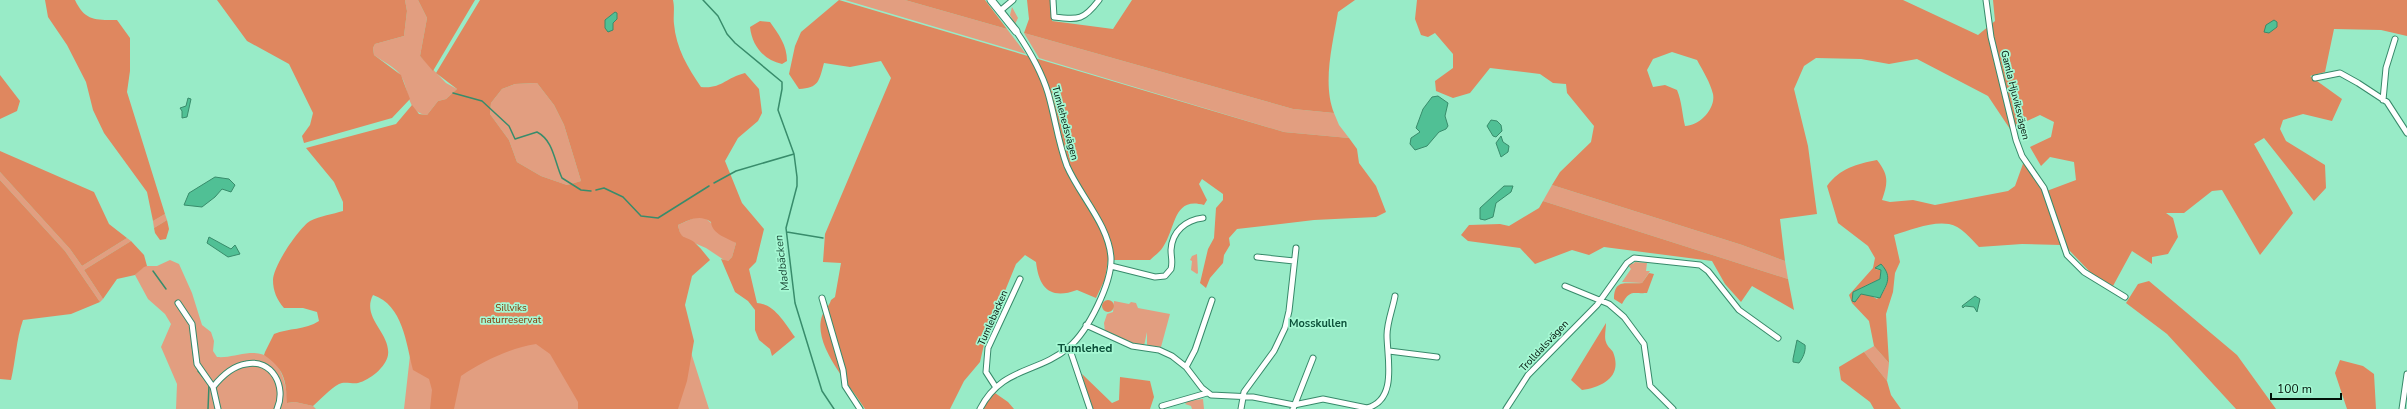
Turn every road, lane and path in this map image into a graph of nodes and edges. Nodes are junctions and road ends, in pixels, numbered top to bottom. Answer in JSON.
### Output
{"nodes":[{"id":1,"x":991,"y":0,"type":"edge"},
{"id":2,"x":1013,"y":0,"type":"edge"},
{"id":3,"x":1053,"y":0,"type":"edge"},
{"id":4,"x":1099,"y":0,"type":"edge"},
{"id":5,"x":1986,"y":0,"type":"edge"},
{"id":6,"x":1000,"y":11,"type":"junction"},
{"id":7,"x":1016,"y":31,"type":"joint"},
{"id":8,"x":2395,"y":39,"type":"dead end"},
{"id":9,"x":2315,"y":78,"type":"dead end"},
{"id":10,"x":2383,"y":100,"type":"junction"},
{"id":11,"x":2407,"y":133,"type":"edge"},
{"id":12,"x":1204,"y":218,"type":"dead end"},
{"id":13,"x":1296,"y":248,"type":"dead end"},
{"id":14,"x":1257,"y":257,"type":"dead end"},
{"id":15,"x":1294,"y":261,"type":"junction"},
{"id":16,"x":1111,"y":266,"type":"junction"},
{"id":17,"x":1020,"y":279,"type":"dead end"},
{"id":18,"x":1565,"y":286,"type":"dead end"},
{"id":19,"x":1395,"y":296,"type":"dead end"},
{"id":20,"x":2126,"y":297,"type":"dead end"},
{"id":21,"x":822,"y":298,"type":"dead end"},
{"id":22,"x":1212,"y":300,"type":"dead end"},
{"id":23,"x":1601,"y":300,"type":"junction"},
{"id":24,"x":178,"y":303,"type":"dead end"},
{"id":25,"x":1086,"y":325,"type":"junction"},
{"id":26,"x":1778,"y":338,"type":"dead end"},
{"id":27,"x":1069,"y":347,"type":"junction"},
{"id":28,"x":1389,"y":351,"type":"junction"},
{"id":29,"x":1437,"y":357,"type":"dead end"},
{"id":30,"x":1313,"y":358,"type":"dead end"},
{"id":31,"x":1186,"y":367,"type":"junction"},
{"id":32,"x":2407,"y":374,"type":"edge"},
{"id":33,"x":995,"y":386,"type":"junction"},
{"id":34,"x":213,"y":387,"type":"junction"},
{"id":35,"x":1207,"y":393,"type":"junction"},
{"id":36,"x":1243,"y":396,"type":"junction"},
{"id":37,"x":1162,"y":406,"type":"dead end"},
{"id":38,"x":1294,"y":407,"type":"edge"},
{"id":39,"x":1354,"y":408,"type":"edge"},
{"id":40,"x":218,"y":409,"type":"edge"},
{"id":41,"x":277,"y":409,"type":"edge"},
{"id":42,"x":860,"y":409,"type":"edge"},
{"id":43,"x":980,"y":409,"type":"edge"},
{"id":44,"x":1090,"y":409,"type":"edge"},
{"id":45,"x":1241,"y":409,"type":"edge"},
{"id":46,"x":1506,"y":409,"type":"edge"},
{"id":47,"x":1673,"y":409,"type":"edge"},
{"id":48,"x":2402,"y":409,"type":"edge"}],
"edges":[{"from":1,"to":6,"type":"street"},
{"from":2,"to":6,"type":"street"},
{"from":3,"to":4,"type":"street"},
{"from":5,"to":20,"type":"street","name":"Gamla Hjuviksvägen"},
{"from":6,"to":7,"type":"street"},
{"from":7,"to":16,"type":"street","name":"Tumlehedsvägen"},
{"from":8,"to":10,"type":"street"},
{"from":9,"to":10,"type":"street"},
{"from":10,"to":11,"type":"street"},
{"from":12,"to":16,"type":"street"},
{"from":13,"to":15,"type":"street"},
{"from":14,"to":15,"type":"street"},
{"from":15,"to":36,"type":"street"},
{"from":16,"to":25,"type":"street","name":"Tumlehedsvägen"},
{"from":17,"to":33,"type":"street","name":"Tumlebacken"},
{"from":18,"to":23,"type":"street"},
{"from":19,"to":28,"type":"street"},
{"from":21,"to":42,"type":"street"},
{"from":22,"to":31,"type":"street"},
{"from":23,"to":26,"type":"street","name":"Trolldalsvägen"},
{"from":23,"to":46,"type":"street","name":"Trolldalsvägen"},
{"from":23,"to":47,"type":"street"},
{"from":24,"to":34,"type":"street"},
{"from":25,"to":27,"type":"street","name":"Tumlehedsvägen"},
{"from":25,"to":31,"type":"street"},
{"from":27,"to":33,"type":"street","name":"Tumlehedsvägen"},
{"from":27,"to":44,"type":"street"},
{"from":28,"to":29,"type":"street"},
{"from":28,"to":39,"type":"street"},
{"from":30,"to":38,"type":"street"},
{"from":31,"to":35,"type":"street"},
{"from":32,"to":48,"type":"street"},
{"from":33,"to":43,"type":"street","name":"Tumlehedsvägen"},
{"from":34,"to":40,"type":"street"},
{"from":34,"to":41,"type":"street"},
{"from":35,"to":36,"type":"street"},
{"from":35,"to":37,"type":"street"},
{"from":36,"to":38,"type":"street"},
{"from":36,"to":45,"type":"street"},
{"from":38,"to":39,"type":"street"}]}
